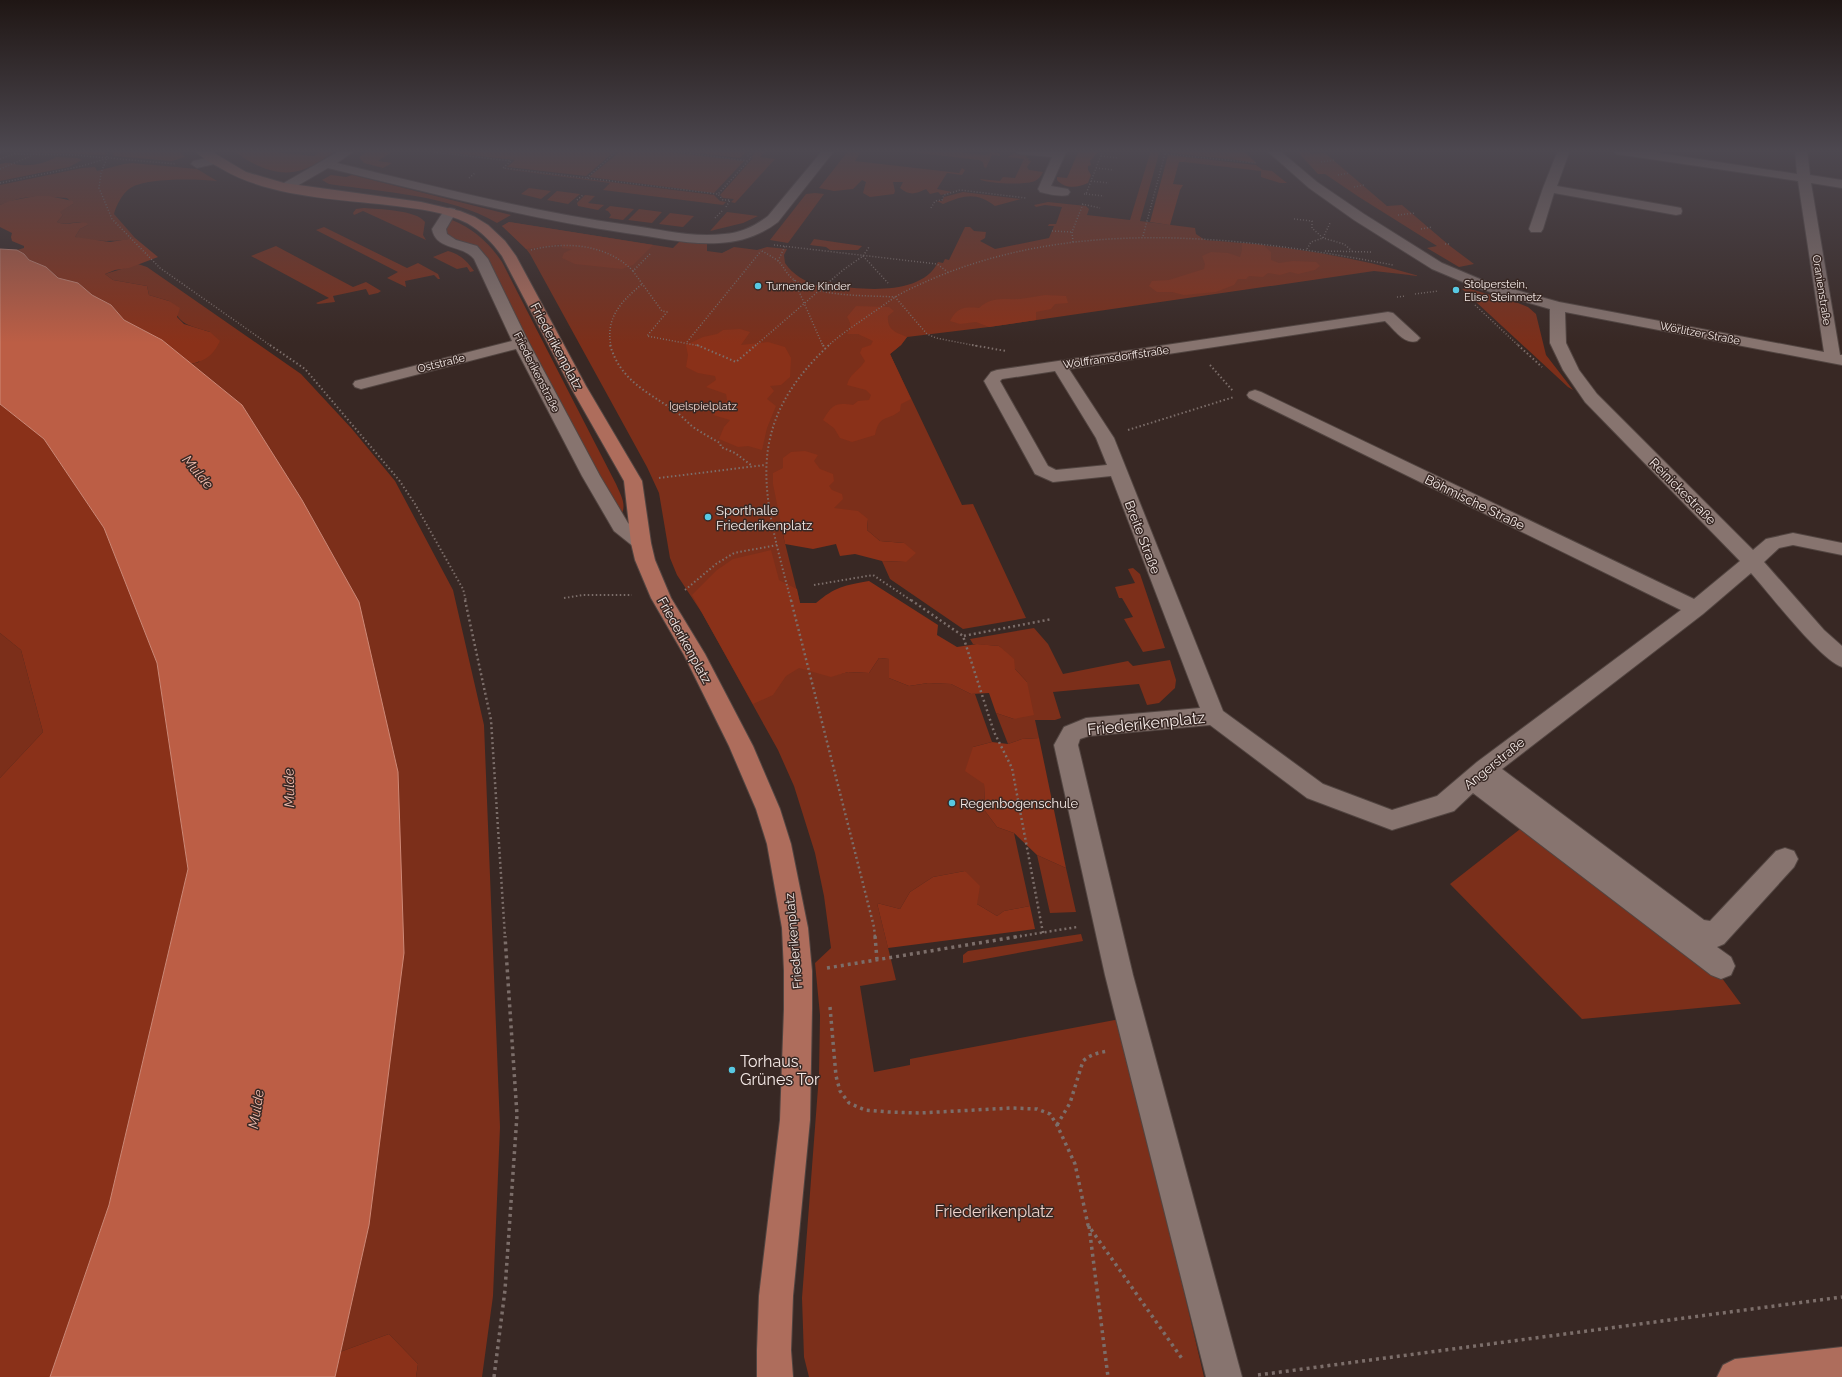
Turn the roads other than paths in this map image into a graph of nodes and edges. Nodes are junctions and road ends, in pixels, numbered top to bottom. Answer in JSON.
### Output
{"nodes":[{"id":1,"x":449,"y":214,"type":"edge"},
{"id":2,"x":456,"y":214,"type":"edge"},
{"id":3,"x":534,"y":214,"type":"edge"},
{"id":4,"x":777,"y":214,"type":"edge"},
{"id":5,"x":1356,"y":214,"type":"edge"},
{"id":6,"x":1541,"y":214,"type":"edge"},
{"id":7,"x":1811,"y":214,"type":"edge"},
{"id":8,"x":1536,"y":229,"type":"dead end"},
{"id":9,"x":1557,"y":306,"type":"junction"},
{"id":10,"x":1412,"y":338,"type":"dead end"},
{"id":11,"x":521,"y":343,"type":"junction"},
{"id":12,"x":1838,"y":359,"type":"edge"},
{"id":13,"x":1059,"y":365,"type":"junction"},
{"id":14,"x":361,"y":384,"type":"dead end"},
{"id":15,"x":1255,"y":394,"type":"dead end"},
{"id":16,"x":1117,"y":470,"type":"junction"},
{"id":17,"x":641,"y":543,"type":"junction"},
{"id":18,"x":1842,"y":549,"type":"edge"},
{"id":19,"x":1752,"y":561,"type":"junction"},
{"id":20,"x":1696,"y":609,"type":"junction"},
{"id":21,"x":1842,"y":659,"type":"edge"},
{"id":22,"x":1214,"y":716,"type":"junction"},
{"id":23,"x":1479,"y":774,"type":"junction"},
{"id":24,"x":1785,"y":859,"type":"dead end"},
{"id":25,"x":1721,"y":966,"type":"dead end"},
{"id":26,"x":1842,"y":1364,"type":"edge"},
{"id":27,"x":775,"y":1377,"type":"edge"},
{"id":28,"x":1224,"y":1377,"type":"edge"},
{"id":29,"x":1735,"y":1377,"type":"edge"}],
"edges":[{"from":1,"to":11,"type":"street","name":"Friederikenstraße"},
{"from":2,"to":17,"type":"main road","name":"Friederikenplatz"},
{"from":3,"to":4,"type":"street"},
{"from":5,"to":9,"type":"street","name":"Wörlitzer Straße"},
{"from":6,"to":8,"type":"street"},
{"from":7,"to":12,"type":"street","name":"Oranienstraße"},
{"from":9,"to":12,"type":"street","name":"Wörlitzer Straße"},
{"from":9,"to":19,"type":"street","name":"Reinickestraße"},
{"from":10,"to":13,"type":"street","name":"Wolfframsdorffstraße"},
{"from":11,"to":14,"type":"street","name":"Oststraße"},
{"from":11,"to":17,"type":"street","name":"Friederikenstraße"},
{"from":13,"to":16,"type":"street","name":"Breite Straße"},
{"from":13,"to":16,"type":"street","name":"Wolfframsdorffstraße"},
{"from":15,"to":20,"type":"street","name":"Böhmische Straße"},
{"from":16,"to":22,"type":"street","name":"Breite Straße"},
{"from":17,"to":27,"type":"main road","name":"Friederikenplatz"},
{"from":18,"to":19,"type":"street","name":"Angerstraße"},
{"from":19,"to":20,"type":"street","name":"Angerstraße"},
{"from":19,"to":21,"type":"street","name":"Reinickestraße"},
{"from":20,"to":23,"type":"street","name":"Angerstraße"},
{"from":22,"to":23,"type":"street","name":"Angerstraße"},
{"from":22,"to":28,"type":"street","name":"Friederikenplatz"},
{"from":23,"to":24,"type":"street"},
{"from":23,"to":25,"type":"street"},
{"from":26,"to":29,"type":"main road"}]}
